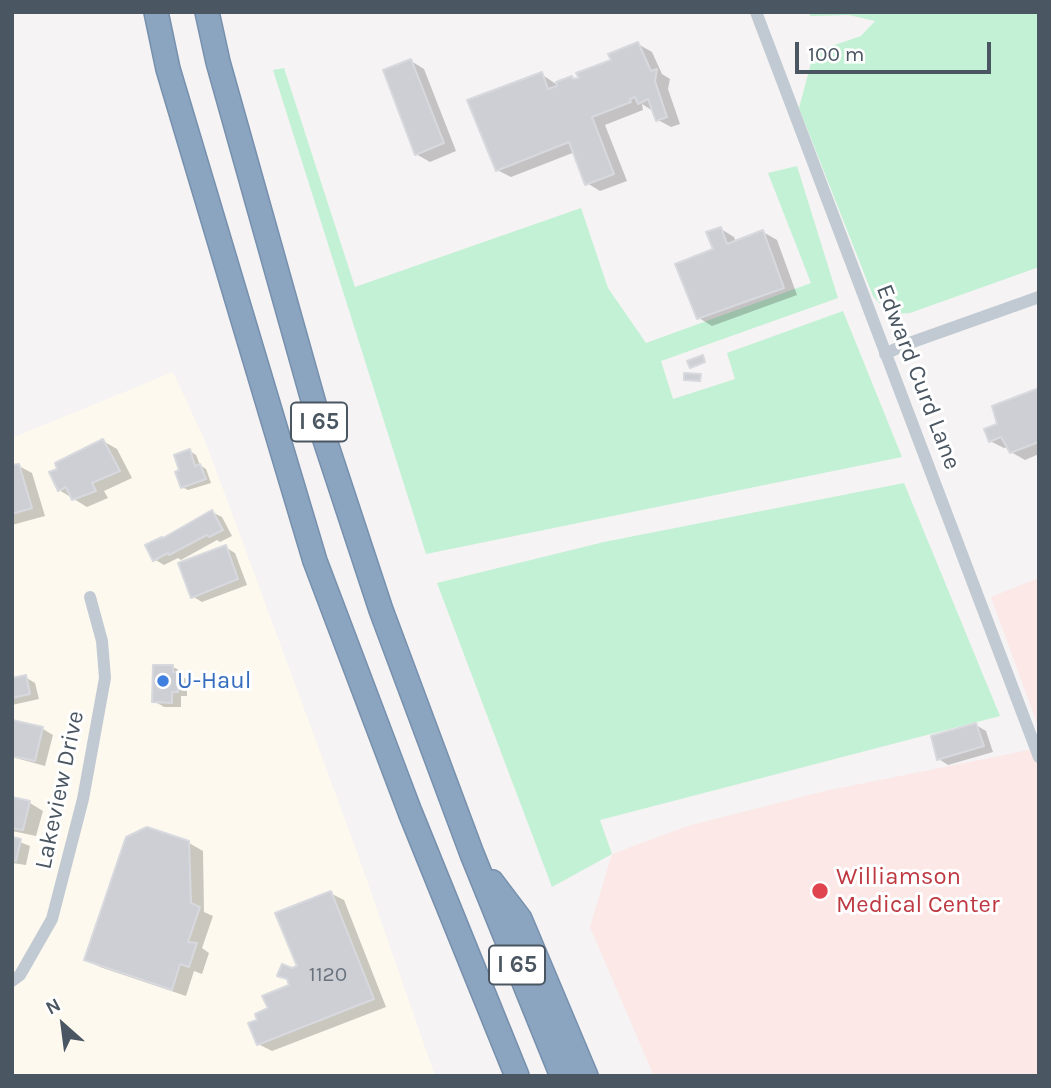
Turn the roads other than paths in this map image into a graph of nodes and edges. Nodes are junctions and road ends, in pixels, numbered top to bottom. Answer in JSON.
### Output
{"nodes":[{"id":1,"x":156,"y":12,"type":"edge"},
{"id":2,"x":207,"y":12,"type":"edge"},
{"id":3,"x":757,"y":12,"type":"edge"},
{"id":4,"x":1039,"y":297,"type":"edge"},
{"id":5,"x":885,"y":354,"type":"junction"},
{"id":6,"x":90,"y":597,"type":"dead end"},
{"id":7,"x":1039,"y":757,"type":"edge"},
{"id":8,"x":472,"y":854,"type":"junction"},
{"id":9,"x":455,"y":926,"type":"junction"},
{"id":10,"x":12,"y":981,"type":"edge"},
{"id":11,"x":503,"y":1076,"type":"edge"},
{"id":12,"x":517,"y":1076,"type":"edge"},
{"id":13,"x":562,"y":1076,"type":"edge"},
{"id":14,"x":586,"y":1076,"type":"edge"}],
"edges":[{"from":1,"to":9,"type":"highway","number":"I 65"},
{"from":2,"to":8,"type":"highway","number":"I 65"},
{"from":3,"to":5,"type":"street","name":"Edward Curd Lane"},
{"from":4,"to":5,"type":"street"},
{"from":5,"to":7,"type":"street","name":"Edward Curd Lane"},
{"from":6,"to":10,"type":"street","name":"Lakeview Drive"},
{"from":8,"to":13,"type":"highway","number":"I 65"},
{"from":8,"to":14,"type":"highway"},
{"from":9,"to":11,"type":"highway"},
{"from":9,"to":12,"type":"highway","number":"I 65"}]}
